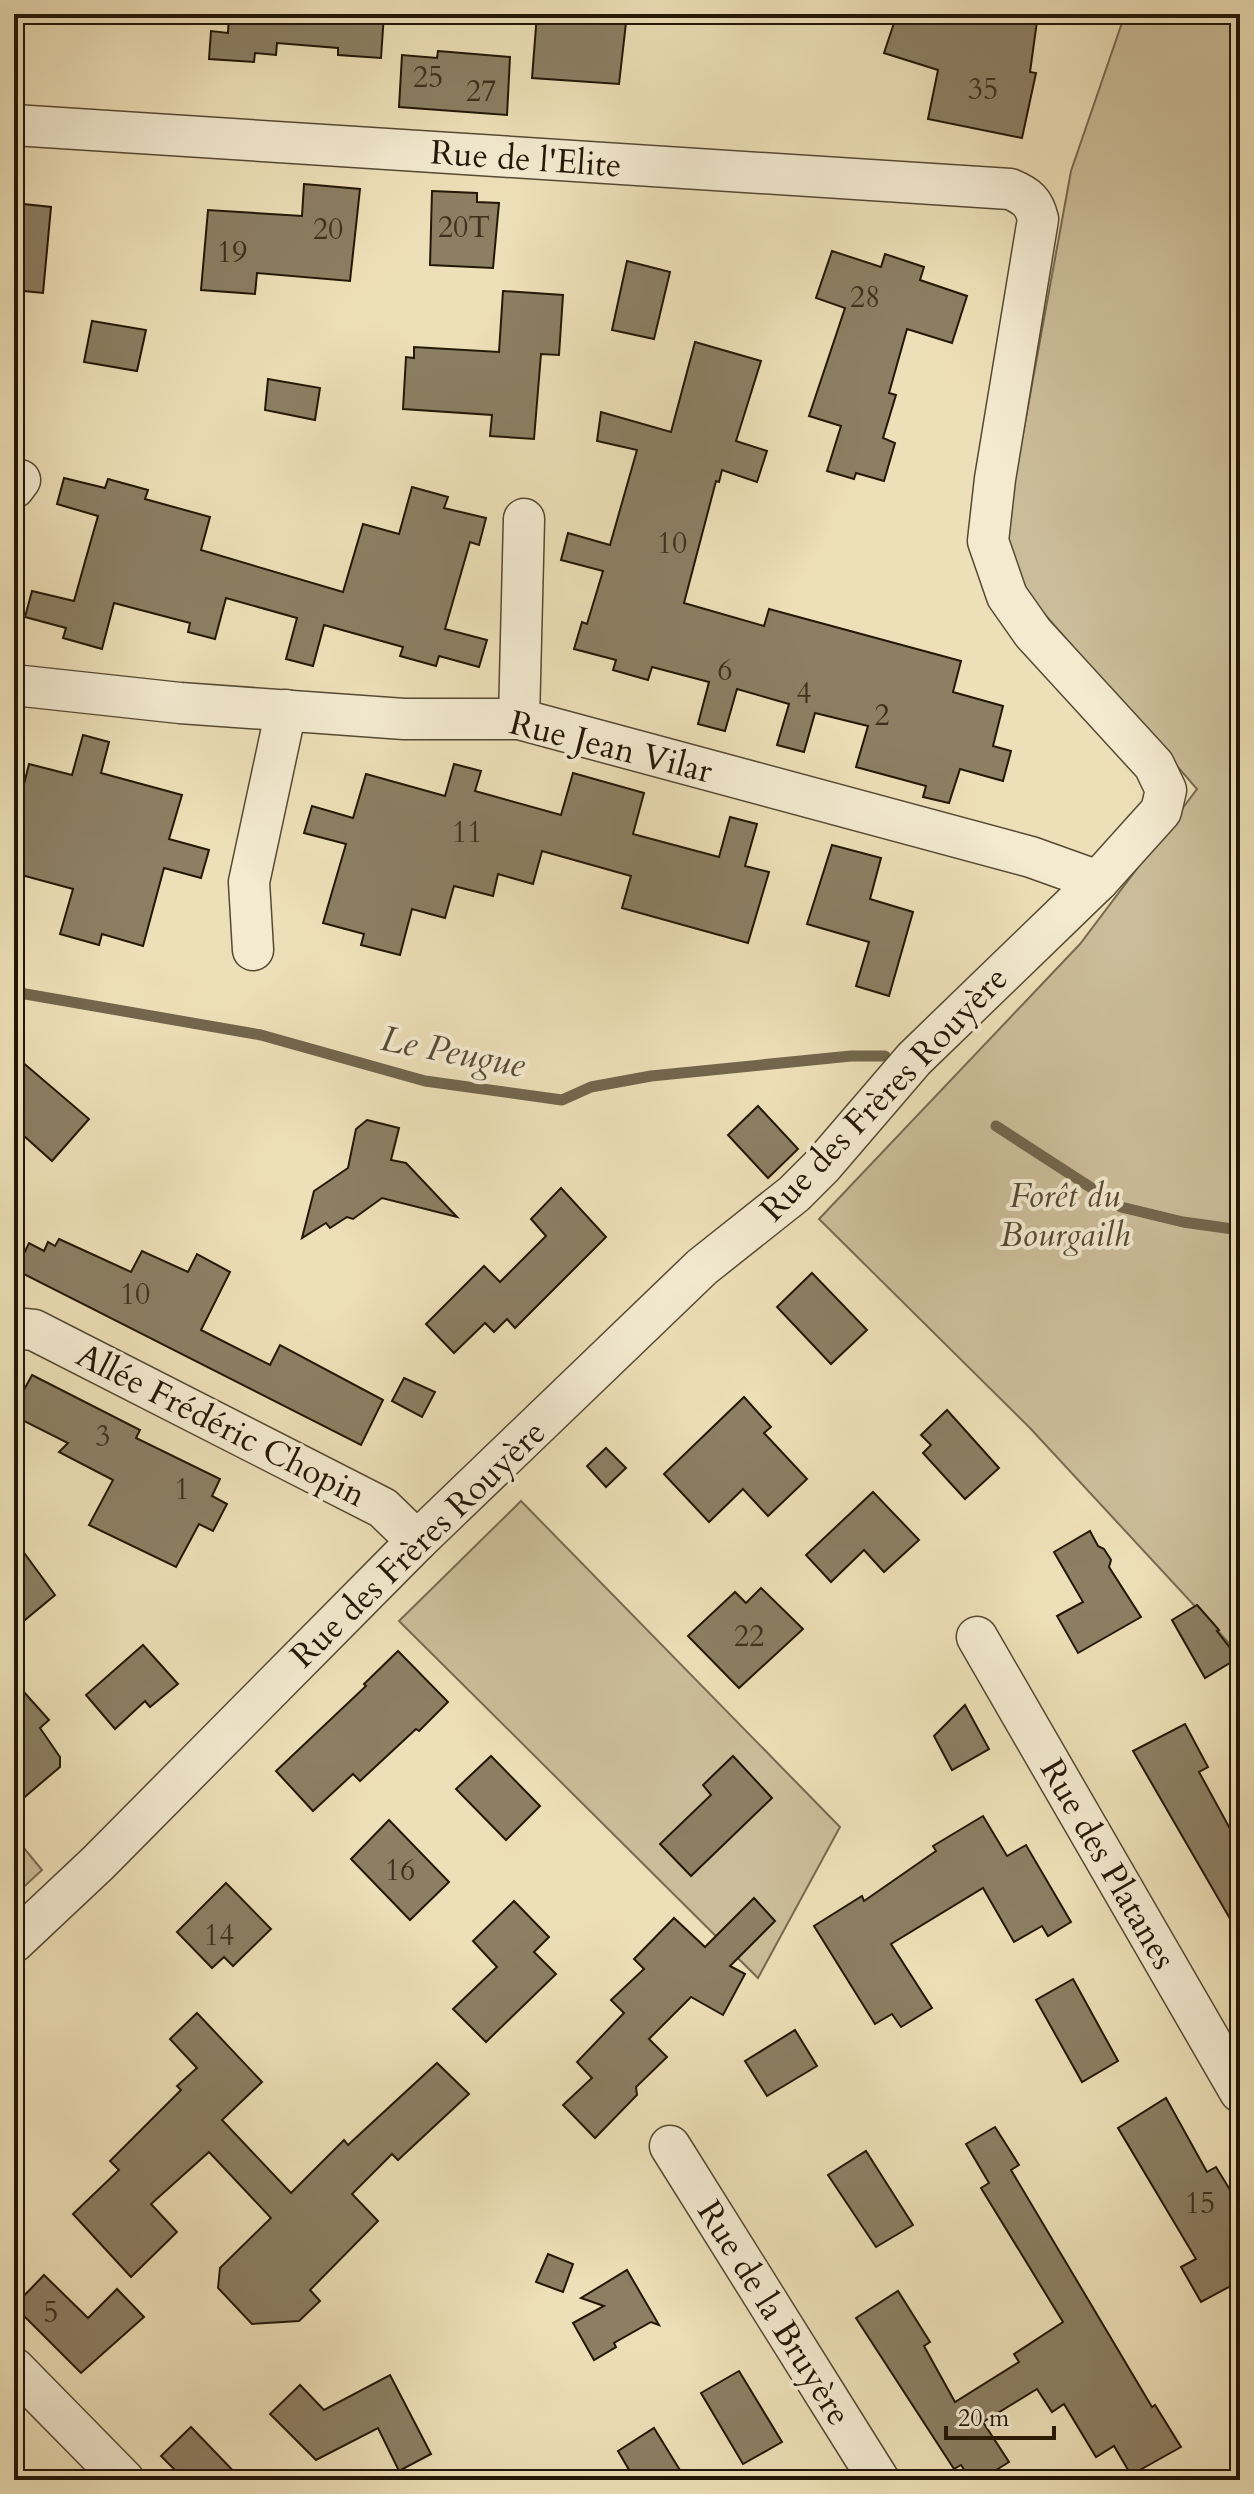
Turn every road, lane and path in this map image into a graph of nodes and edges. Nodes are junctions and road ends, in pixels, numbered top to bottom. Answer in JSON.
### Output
{"nodes":[{"id":1,"x":14,"y":125,"type":"edge"},
{"id":2,"x":1034,"y":203,"type":"joint"},
{"id":3,"x":524,"y":519,"type":"dead end"},
{"id":4,"x":14,"y":685,"type":"edge"},
{"id":5,"x":286,"y":710,"type":"junction"},
{"id":6,"x":519,"y":719,"type":"junction"},
{"id":7,"x":1098,"y":881,"type":"junction"},
{"id":8,"x":253,"y":950,"type":"dead end"},
{"id":9,"x":14,"y":1328,"type":"edge"},
{"id":10,"x":417,"y":1541,"type":"junction"},
{"id":11,"x":977,"y":1637,"type":"dead end"},
{"id":12,"x":14,"y":1942,"type":"edge"},
{"id":13,"x":1240,"y":2092,"type":"edge"},
{"id":14,"x":670,"y":2146,"type":"dead end"},
{"id":15,"x":14,"y":2368,"type":"edge"},
{"id":16,"x":124,"y":2480,"type":"edge"},
{"id":17,"x":879,"y":2480,"type":"edge"}],
"edges":[{"from":1,"to":2,"type":"street","name":"Rue de l'Elite"},
{"from":2,"to":7,"type":"street","name":"Rue des Frères Rouyère"},
{"from":3,"to":6,"type":"street"},
{"from":4,"to":5,"type":"street","name":"Rue Jean Vilar"},
{"from":5,"to":6,"type":"street","name":"Rue Jean Vilar"},
{"from":5,"to":8,"type":"street"},
{"from":6,"to":7,"type":"street","name":"Rue Jean Vilar"},
{"from":7,"to":10,"type":"street","name":"Rue des Frères Rouyère"},
{"from":9,"to":10,"type":"street","name":"Allée Frédéric Chopin"},
{"from":10,"to":12,"type":"street","name":"Rue des Frères Rouyère"},
{"from":11,"to":13,"type":"street","name":"Rue des Platanes"},
{"from":14,"to":17,"type":"street","name":"Rue de la Bruyère"},
{"from":15,"to":16,"type":"street"}]}
